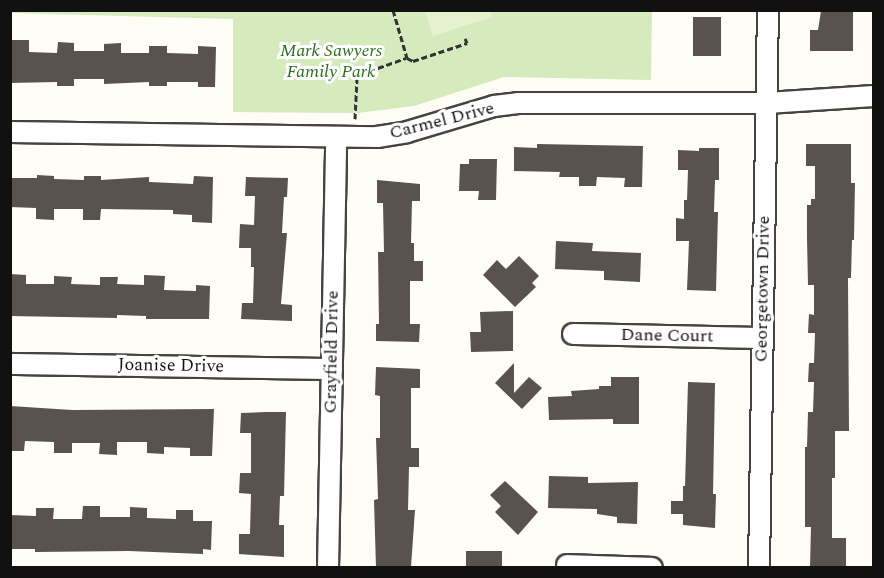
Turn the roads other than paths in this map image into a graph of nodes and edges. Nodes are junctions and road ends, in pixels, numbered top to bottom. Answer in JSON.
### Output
{"nodes":[{"id":1,"x":768,"y":10,"type":"edge"},
{"id":2,"x":873,"y":96,"type":"edge"},
{"id":3,"x":767,"y":103,"type":"junction"},
{"id":4,"x":10,"y":132,"type":"edge"},
{"id":5,"x":336,"y":137,"type":"junction"},
{"id":6,"x":573,"y":334,"type":"dead end"},
{"id":7,"x":761,"y":338,"type":"junction"},
{"id":8,"x":10,"y":364,"type":"edge"},
{"id":9,"x":332,"y":369,"type":"junction"},
{"id":10,"x":567,"y":565,"type":"dead end"},
{"id":11,"x":328,"y":567,"type":"edge"},
{"id":12,"x":652,"y":567,"type":"edge"},
{"id":13,"x":759,"y":567,"type":"edge"}],
"edges":[{"from":1,"to":3,"type":"street","name":"Georgetown Drive"},
{"from":2,"to":3,"type":"street","name":"Carmel Drive"},
{"from":3,"to":5,"type":"street","name":"Carmel Drive"},
{"from":3,"to":7,"type":"street","name":"Georgetown Drive"},
{"from":4,"to":5,"type":"street","name":"Carmel Drive"},
{"from":5,"to":9,"type":"street","name":"Grayfield Drive"},
{"from":6,"to":7,"type":"street","name":"Dane Court"},
{"from":7,"to":13,"type":"street","name":"Georgetown Drive"},
{"from":8,"to":9,"type":"street","name":"Joanise Drive"},
{"from":9,"to":11,"type":"street","name":"Grayfield Drive"},
{"from":10,"to":12,"type":"street"}]}
